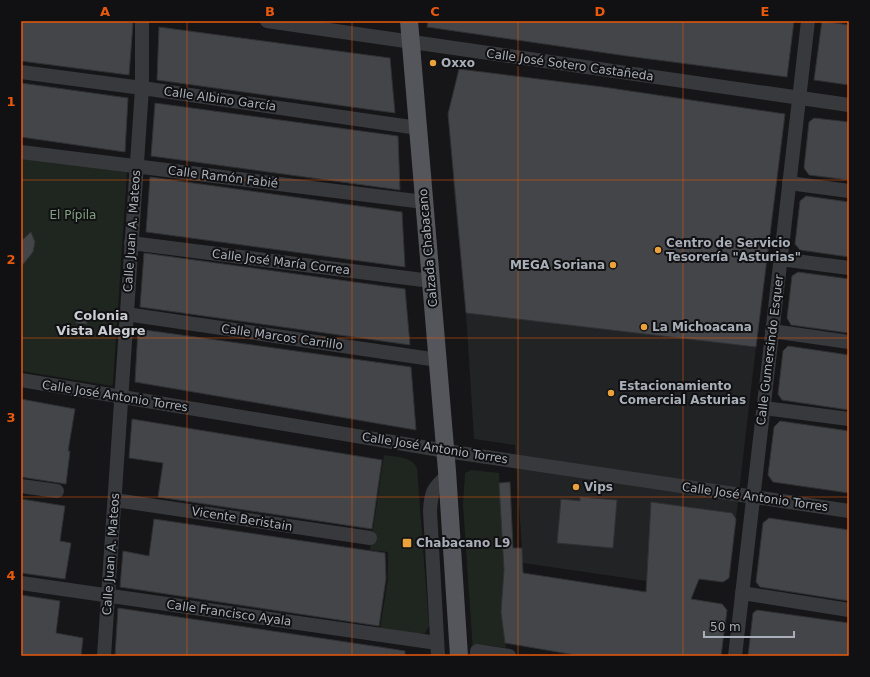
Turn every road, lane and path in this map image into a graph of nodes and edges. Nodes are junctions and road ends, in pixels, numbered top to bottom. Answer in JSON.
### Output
{"nodes":[{"id":1,"x":142,"y":21,"type":"edge"},
{"id":2,"x":267,"y":21,"type":"edge"},
{"id":3,"x":409,"y":21,"type":"edge"},
{"id":4,"x":808,"y":21,"type":"edge"},
{"id":5,"x":411,"y":42,"type":"junction"},
{"id":6,"x":21,"y":72,"type":"edge"},
{"id":7,"x":142,"y":88,"type":"junction"},
{"id":8,"x":799,"y":98,"type":"junction"},
{"id":9,"x":849,"y":105,"type":"edge"},
{"id":10,"x":418,"y":128,"type":"junction"},
{"id":11,"x":21,"y":152,"type":"edge"},
{"id":12,"x":137,"y":166,"type":"junction"},
{"id":13,"x":789,"y":183,"type":"junction"},
{"id":14,"x":849,"y":191,"type":"edge"},
{"id":15,"x":424,"y":202,"type":"junction"},
{"id":16,"x":131,"y":243,"type":"junction"},
{"id":17,"x":780,"y":259,"type":"junction"},
{"id":18,"x":849,"y":268,"type":"edge"},
{"id":19,"x":431,"y":281,"type":"junction"},
{"id":20,"x":126,"y":314,"type":"junction"},
{"id":21,"x":772,"y":331,"type":"junction"},
{"id":22,"x":849,"y":342,"type":"edge"},
{"id":23,"x":438,"y":360,"type":"junction"},
{"id":24,"x":21,"y":380,"type":"edge"},
{"id":25,"x":121,"y":397,"type":"junction"},
{"id":26,"x":764,"y":408,"type":"junction"},
{"id":27,"x":849,"y":419,"type":"edge"},
{"id":28,"x":446,"y":451,"type":"junction"},
{"id":29,"x":448,"y":476,"type":"junction"},
{"id":30,"x":21,"y":486,"type":"edge"},
{"id":31,"x":57,"y":491,"type":"dead end"},
{"id":32,"x":753,"y":497,"type":"junction"},
{"id":33,"x":114,"y":500,"type":"junction"},
{"id":34,"x":849,"y":511,"type":"edge"},
{"id":35,"x":370,"y":538,"type":"dead end"},
{"id":36,"x":21,"y":583,"type":"edge"},
{"id":37,"x":742,"y":593,"type":"junction"},
{"id":38,"x":108,"y":596,"type":"junction"},
{"id":39,"x":849,"y":610,"type":"edge"},
{"id":40,"x":437,"y":649,"type":"edge"},
{"id":41,"x":477,"y":654,"type":"edge"},
{"id":42,"x":104,"y":656,"type":"edge"},
{"id":43,"x":460,"y":656,"type":"edge"},
{"id":44,"x":509,"y":656,"type":"edge"},
{"id":45,"x":735,"y":656,"type":"edge"}],
"edges":[{"from":1,"to":7,"type":"street","name":"Calle Juan A. Mateos"},
{"from":2,"to":5,"type":"street","name":"Calle José Sotero Castañeda"},
{"from":3,"to":5,"type":"main road","name":"Calzada Chabacano"},
{"from":4,"to":8,"type":"street","name":"Calle Gumersindo Esquer"},
{"from":5,"to":8,"type":"street","name":"Calle José Sotero Castañeda"},
{"from":5,"to":10,"type":"main road","name":"Calzada Chabacano"},
{"from":6,"to":7,"type":"street","name":"Calle Albino García"},
{"from":7,"to":10,"type":"street","name":"Calle Albino García"},
{"from":7,"to":12,"type":"street","name":"Calle Juan A. Mateos"},
{"from":8,"to":9,"type":"street","name":"Calle José Sotero Castañeda"},
{"from":8,"to":13,"type":"street","name":"Calle Gumersindo Esquer"},
{"from":10,"to":15,"type":"main road","name":"Calzada Chabacano"},
{"from":11,"to":12,"type":"street","name":"Calle Ramón Fabié"},
{"from":12,"to":15,"type":"street","name":"Calle Ramón Fabié"},
{"from":12,"to":16,"type":"street","name":"Calle Juan A. Mateos"},
{"from":13,"to":14,"type":"street"},
{"from":13,"to":17,"type":"street","name":"Calle Gumersindo Esquer"},
{"from":15,"to":19,"type":"main road","name":"Calzada Chabacano"},
{"from":16,"to":19,"type":"street","name":"Calle José María Correa"},
{"from":16,"to":20,"type":"street","name":"Calle Juan A. Mateos"},
{"from":17,"to":18,"type":"street"},
{"from":17,"to":21,"type":"street","name":"Calle Gumersindo Esquer"},
{"from":19,"to":23,"type":"main road","name":"Calzada Chabacano"},
{"from":20,"to":23,"type":"street","name":"Calle Marcos Carrillo"},
{"from":20,"to":25,"type":"street","name":"Calle Juan A. Mateos"},
{"from":21,"to":22,"type":"street"},
{"from":21,"to":26,"type":"street","name":"Calle Gumersindo Esquer"},
{"from":23,"to":28,"type":"main road","name":"Calzada Chabacano"},
{"from":24,"to":25,"type":"street","name":"Calle José Antonio Torres"},
{"from":25,"to":28,"type":"street","name":"Calle José Antonio Torres"},
{"from":25,"to":33,"type":"street","name":"Calle Juan A. Mateos"},
{"from":26,"to":27,"type":"street"},
{"from":26,"to":32,"type":"street","name":"Calle Gumersindo Esquer"},
{"from":28,"to":29,"type":"main road","name":"Calzada Chabacano"},
{"from":28,"to":32,"type":"street","name":"Calle José Antonio Torres"},
{"from":29,"to":40,"type":"street"},
{"from":29,"to":43,"type":"main road","name":"Calzada Chabacano"},
{"from":30,"to":31,"type":"street"},
{"from":32,"to":34,"type":"street","name":"Calle José Antonio Torres"},
{"from":32,"to":37,"type":"street","name":"Calle Gumersindo Esquer"},
{"from":33,"to":35,"type":"street","name":"Vicente Beristain"},
{"from":33,"to":38,"type":"street","name":"Calle Juan A. Mateos"},
{"from":36,"to":38,"type":"street","name":"Calle Francisco Ayala"},
{"from":37,"to":39,"type":"street"},
{"from":37,"to":45,"type":"street","name":"Calle Gumersindo Esquer"},
{"from":38,"to":40,"type":"street","name":"Calle Francisco Ayala"},
{"from":38,"to":42,"type":"street","name":"Calle Juan A. Mateos"},
{"from":41,"to":44,"type":"street"}]}
